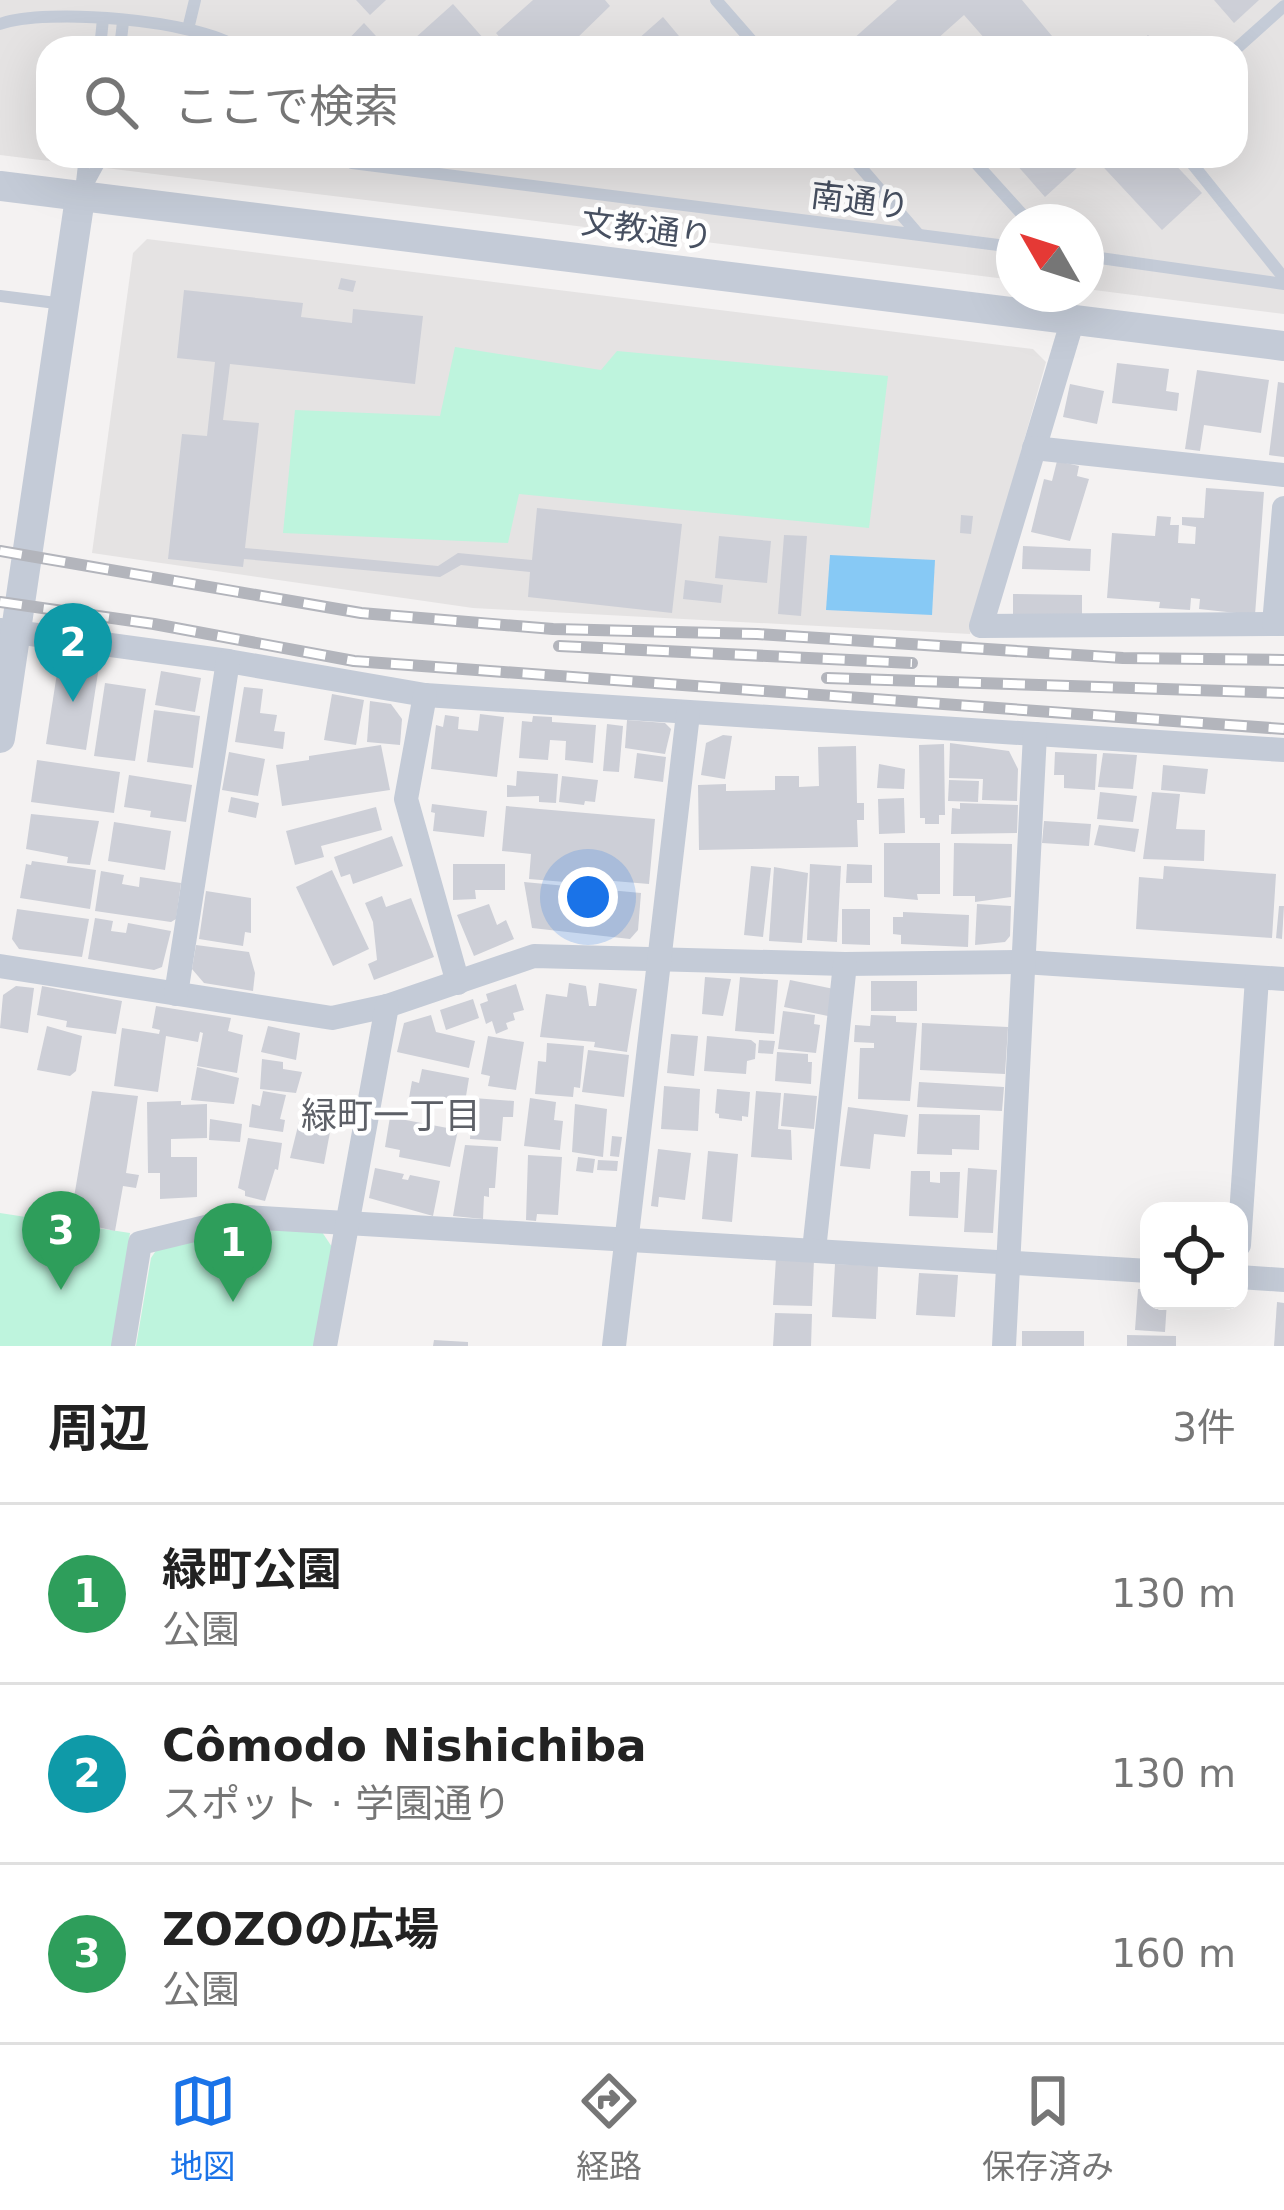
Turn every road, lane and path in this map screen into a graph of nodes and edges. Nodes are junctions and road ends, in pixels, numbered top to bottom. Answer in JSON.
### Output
{"nodes":[{"id":1,"x":195,"y":0,"type":"edge"},
{"id":2,"x":716,"y":0,"type":"edge"},
{"id":3,"x":1284,"y":7,"type":"edge"},
{"id":4,"x":103,"y":19,"type":"junction"},
{"id":5,"x":123,"y":22,"type":"junction"},
{"id":6,"x":0,"y":24,"type":"edge"},
{"id":7,"x":188,"y":29,"type":"junction"},
{"id":8,"x":101,"y":36,"type":"edge"},
{"id":9,"x":121,"y":36,"type":"edge"},
{"id":10,"x":218,"y":36,"type":"edge"},
{"id":11,"x":748,"y":36,"type":"edge"},
{"id":12,"x":1248,"y":38,"type":"edge"},
{"id":13,"x":84,"y":168,"type":"edge"},
{"id":14,"x":99,"y":168,"type":"edge"},
{"id":15,"x":391,"y":168,"type":"edge"},
{"id":16,"x":861,"y":168,"type":"edge"},
{"id":17,"x":980,"y":168,"type":"edge"},
{"id":18,"x":1195,"y":168,"type":"edge"},
{"id":19,"x":0,"y":186,"type":"edge"},
{"id":20,"x":80,"y":198,"type":"junction"},
{"id":21,"x":1013,"y":204,"type":"edge"},
{"id":22,"x":919,"y":235,"type":"junction"},
{"id":23,"x":996,"y":245,"type":"edge"},
{"id":24,"x":1104,"y":258,"type":"edge"},
{"id":25,"x":1284,"y":281,"type":"edge"},
{"id":26,"x":0,"y":296,"type":"edge"},
{"id":27,"x":65,"y":304,"type":"junction"},
{"id":28,"x":1073,"y":319,"type":"junction"},
{"id":29,"x":1284,"y":346,"type":"edge"},
{"id":30,"x":1034,"y":448,"type":"junction"},
{"id":31,"x":1284,"y":475,"type":"edge"},
{"id":32,"x":1284,"y":508,"type":"edge"},
{"id":33,"x":1279,"y":624,"type":"edge"},
{"id":34,"x":8,"y":631,"type":"edge"},
{"id":35,"x":228,"y":661,"type":"junction"},
{"id":36,"x":425,"y":695,"type":"junction"},
{"id":37,"x":688,"y":714,"type":"junction"},
{"id":38,"x":1035,"y":734,"type":"junction"},
{"id":39,"x":0,"y":738,"type":"edge"},
{"id":40,"x":1284,"y":750,"type":"edge"},
{"id":41,"x":658,"y":961,"type":"junction"},
{"id":42,"x":1023,"y":962,"type":"junction"},
{"id":43,"x":845,"y":964,"type":"junction"},
{"id":44,"x":0,"y":966,"type":"edge"},
{"id":45,"x":1257,"y":978,"type":"junction"},
{"id":46,"x":1284,"y":980,"type":"edge"},
{"id":47,"x":458,"y":983,"type":"junction"},
{"id":48,"x":176,"y":994,"type":"junction"},
{"id":49,"x":387,"y":1006,"type":"junction"},
{"id":50,"x":1242,"y":1202,"type":"edge"},
{"id":51,"x":347,"y":1222,"type":"junction"},
{"id":52,"x":626,"y":1242,"type":"junction"},
{"id":53,"x":814,"y":1250,"type":"junction"},
{"id":54,"x":1008,"y":1262,"type":"junction"},
{"id":55,"x":1140,"y":1270,"type":"edge"},
{"id":56,"x":1248,"y":1278,"type":"edge"},
{"id":57,"x":1284,"y":1280,"type":"edge"},
{"id":58,"x":123,"y":1346,"type":"edge"},
{"id":59,"x":325,"y":1346,"type":"edge"},
{"id":60,"x":614,"y":1346,"type":"edge"},
{"id":61,"x":1004,"y":1346,"type":"edge"}],
"edges":[{"from":1,"to":7,"type":"lane"},
{"from":2,"to":11,"type":"lane"},
{"from":3,"to":12,"type":"lane"},
{"from":4,"to":5,"type":"lane"},
{"from":4,"to":6,"type":"lane"},
{"from":4,"to":8,"type":"lane"},
{"from":5,"to":7,"type":"lane"},
{"from":5,"to":9,"type":"lane"},
{"from":7,"to":10,"type":"lane"},
{"from":13,"to":20,"type":"lane"},
{"from":14,"to":20,"type":"lane"},
{"from":15,"to":22,"type":"lane","name":"南通り"},
{"from":16,"to":22,"type":"lane"},
{"from":17,"to":21,"type":"lane"},
{"from":18,"to":25,"type":"lane"},
{"from":19,"to":20,"type":"street","name":"文教通り"},
{"from":20,"to":27,"type":"street"},
{"from":20,"to":28,"type":"street","name":"文教通り"},
{"from":22,"to":23,"type":"lane","name":"南通り"},
{"from":24,"to":25,"type":"lane"},
{"from":26,"to":27,"type":"lane"},
{"from":27,"to":34,"type":"street"},
{"from":28,"to":29,"type":"street","name":"文教通り"},
{"from":28,"to":30,"type":"street"},
{"from":30,"to":31,"type":"street"},
{"from":30,"to":33,"type":"street"},
{"from":32,"to":33,"type":"street"},
{"from":34,"to":35,"type":"street"},
{"from":34,"to":39,"type":"street"},
{"from":35,"to":36,"type":"street"},
{"from":35,"to":48,"type":"street"},
{"from":36,"to":37,"type":"street"},
{"from":36,"to":47,"type":"street"},
{"from":37,"to":38,"type":"street"},
{"from":37,"to":41,"type":"street"},
{"from":38,"to":40,"type":"street"},
{"from":38,"to":42,"type":"street"},
{"from":41,"to":43,"type":"street"},
{"from":41,"to":47,"type":"street"},
{"from":41,"to":52,"type":"street"},
{"from":42,"to":43,"type":"street"},
{"from":42,"to":45,"type":"street"},
{"from":42,"to":54,"type":"street"},
{"from":43,"to":53,"type":"street"},
{"from":44,"to":48,"type":"street"},
{"from":45,"to":46,"type":"street"},
{"from":45,"to":50,"type":"street"},
{"from":47,"to":49,"type":"street"},
{"from":48,"to":49,"type":"street"},
{"from":49,"to":51,"type":"street"},
{"from":51,"to":52,"type":"street"},
{"from":51,"to":58,"type":"street"},
{"from":51,"to":59,"type":"street"},
{"from":52,"to":53,"type":"street"},
{"from":52,"to":60,"type":"street"},
{"from":53,"to":54,"type":"street"},
{"from":54,"to":55,"type":"street"},
{"from":54,"to":61,"type":"street"},
{"from":56,"to":57,"type":"street"}]}
